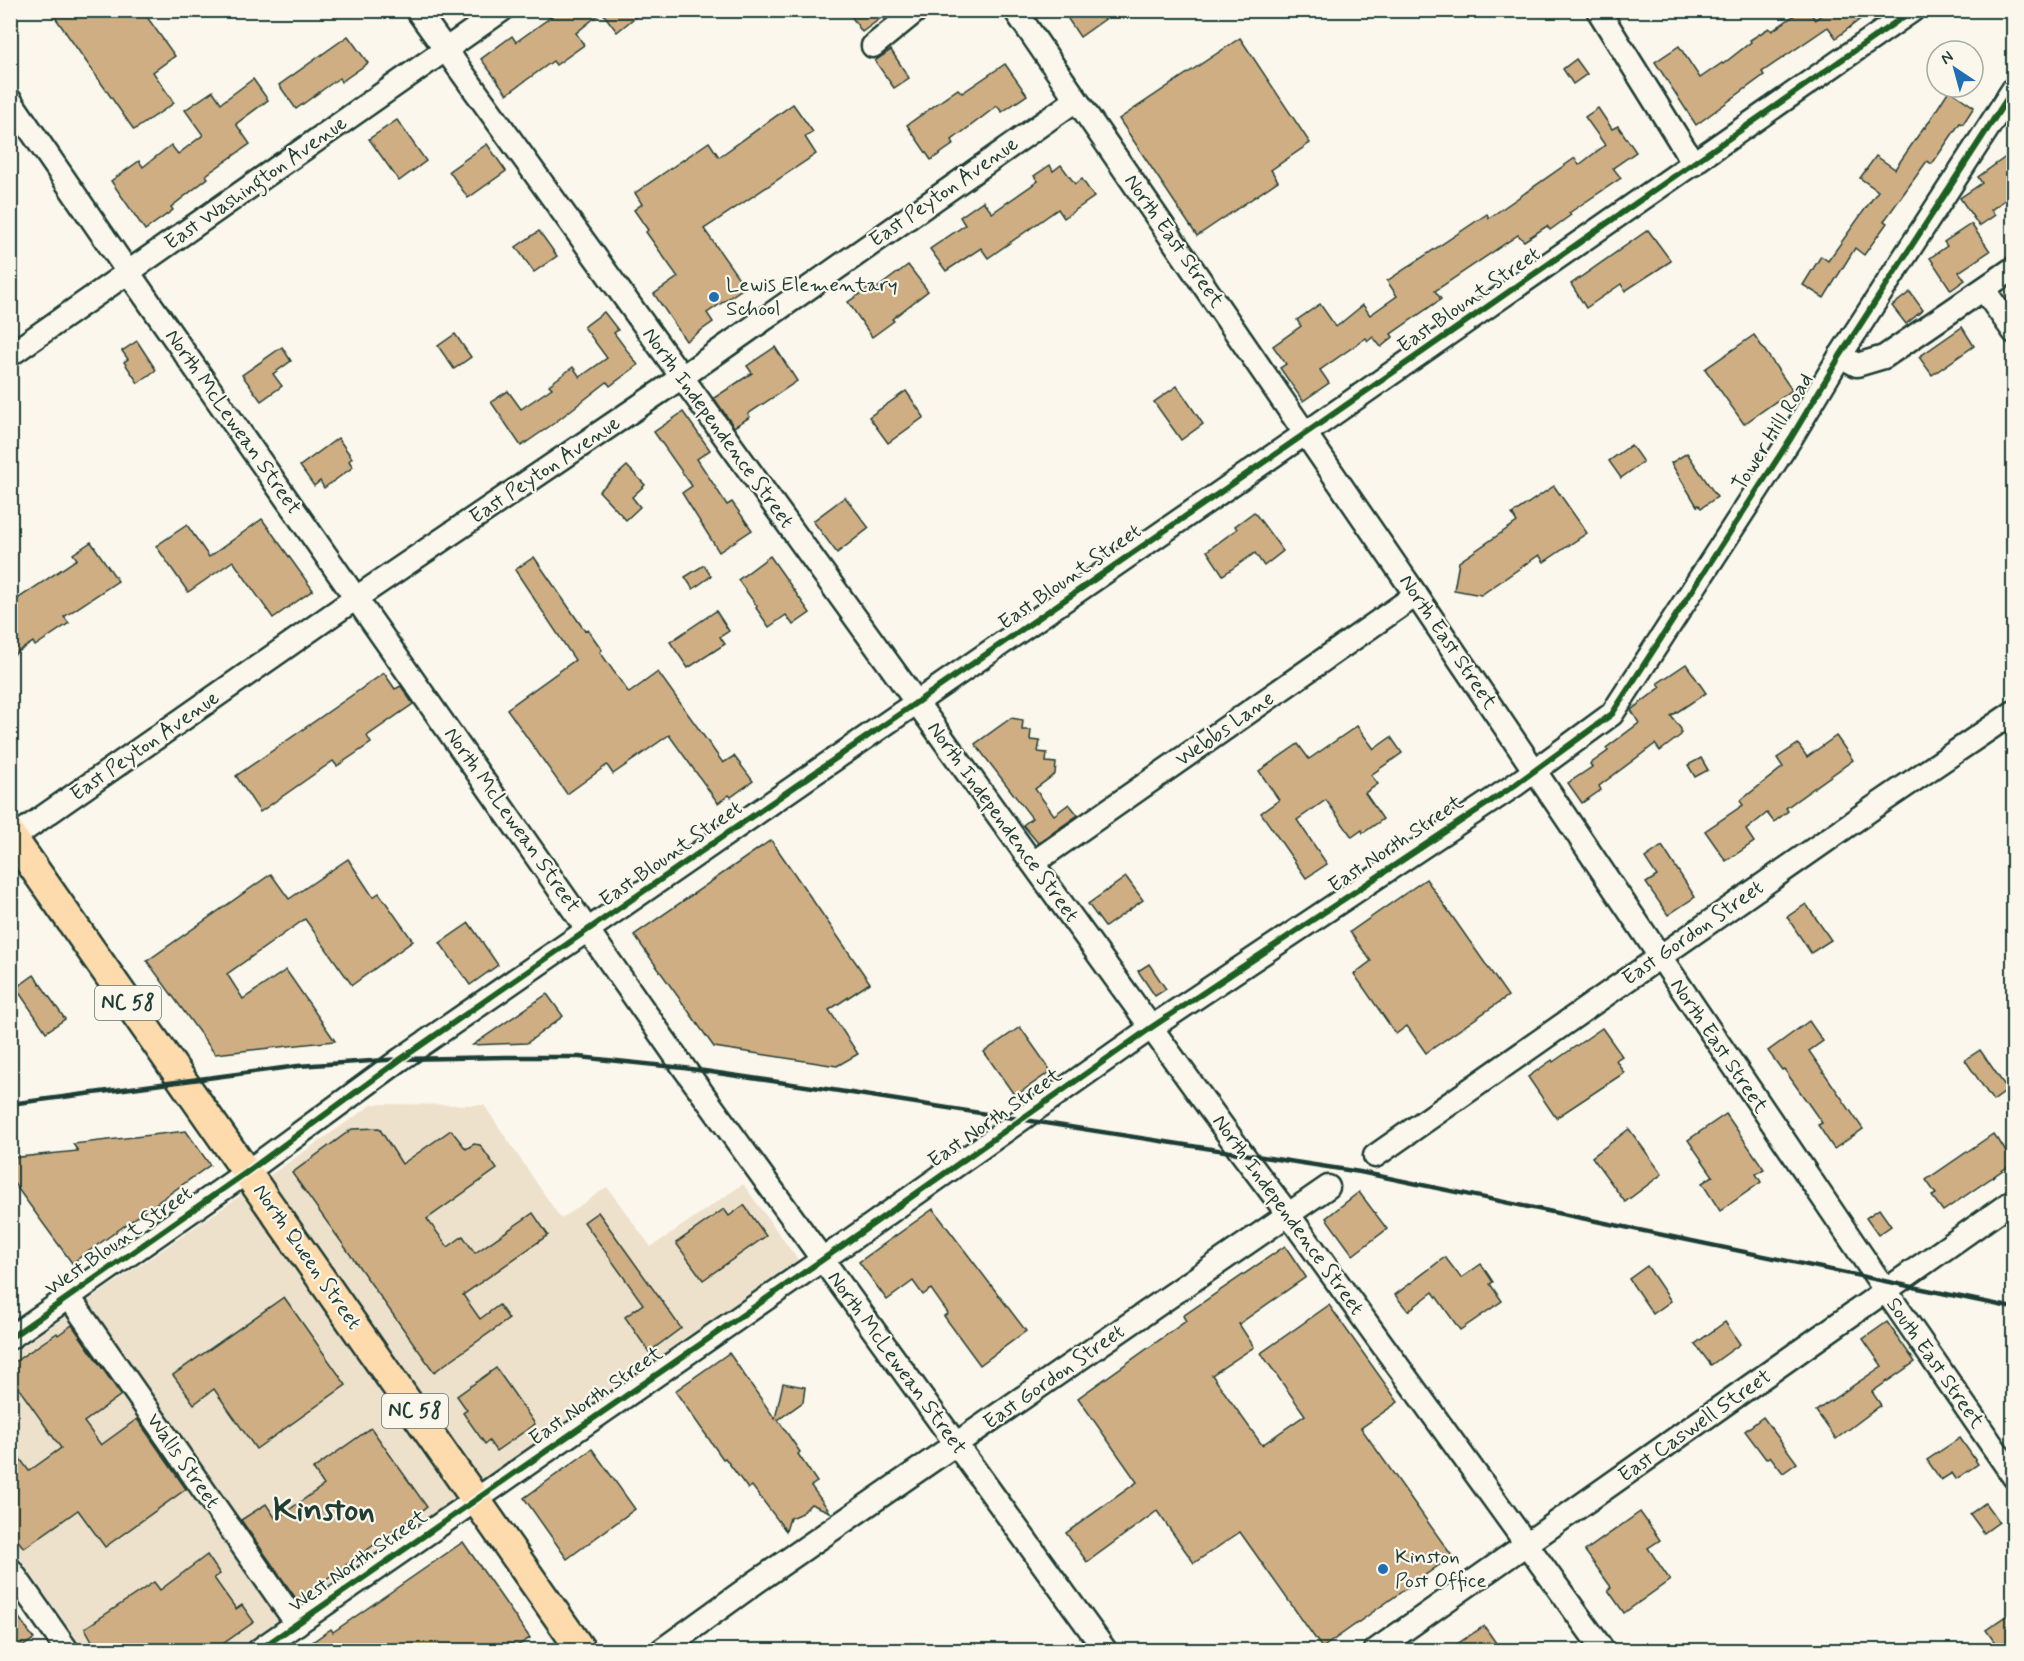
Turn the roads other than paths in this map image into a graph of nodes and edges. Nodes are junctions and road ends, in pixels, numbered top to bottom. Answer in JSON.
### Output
{"nodes":[{"id":1,"x":417,"y":10,"type":"edge"},
{"id":2,"x":502,"y":10,"type":"edge"},
{"id":3,"x":917,"y":10,"type":"edge"},
{"id":4,"x":1015,"y":10,"type":"edge"},
{"id":5,"x":1598,"y":10,"type":"edge"},
{"id":6,"x":1913,"y":10,"type":"edge"},
{"id":7,"x":873,"y":46,"type":"dead end"},
{"id":8,"x":446,"y":50,"type":"junction"},
{"id":9,"x":2013,"y":88,"type":"edge"},
{"id":10,"x":10,"y":100,"type":"edge"},
{"id":11,"x":1076,"y":100,"type":"junction"},
{"id":12,"x":1694,"y":164,"type":"junction"},
{"id":13,"x":2013,"y":268,"type":"edge"},
{"id":14,"x":128,"y":272,"type":"junction"},
{"id":15,"x":1984,"y":290,"type":"junction"},
{"id":16,"x":2013,"y":332,"type":"edge"},
{"id":17,"x":10,"y":355,"type":"edge"},
{"id":18,"x":1840,"y":356,"type":"junction"},
{"id":19,"x":682,"y":377,"type":"junction"},
{"id":20,"x":1306,"y":433,"type":"junction"},
{"id":21,"x":1416,"y":595,"type":"junction"},
{"id":22,"x":356,"y":598,"type":"junction"},
{"id":23,"x":917,"y":703,"type":"junction"},
{"id":24,"x":2013,"y":712,"type":"edge"},
{"id":25,"x":1535,"y":770,"type":"junction"},
{"id":26,"x":12,"y":838,"type":"edge"},
{"id":27,"x":1033,"y":862,"type":"junction"},
{"id":28,"x":589,"y":930,"type":"junction"},
{"id":29,"x":1659,"y":957,"type":"junction"},
{"id":30,"x":1152,"y":1028,"type":"junction"},
{"id":31,"x":1375,"y":1156,"type":"dead end"},
{"id":32,"x":247,"y":1172,"type":"junction"},
{"id":33,"x":1328,"y":1187,"type":"dead end"},
{"id":34,"x":2013,"y":1200,"type":"edge"},
{"id":35,"x":1288,"y":1214,"type":"junction"},
{"id":36,"x":822,"y":1260,"type":"junction"},
{"id":37,"x":1881,"y":1285,"type":"junction"},
{"id":38,"x":69,"y":1297,"type":"junction"},
{"id":39,"x":10,"y":1338,"type":"edge"},
{"id":40,"x":956,"y":1445,"type":"junction"},
{"id":41,"x":2013,"y":1477,"type":"edge"},
{"id":42,"x":477,"y":1499,"type":"junction"},
{"id":43,"x":1526,"y":1545,"type":"junction"},
{"id":44,"x":10,"y":1569,"type":"edge"},
{"id":45,"x":297,"y":1624,"type":"junction"},
{"id":46,"x":67,"y":1650,"type":"edge"},
{"id":47,"x":259,"y":1650,"type":"edge"},
{"id":48,"x":581,"y":1650,"type":"edge"},
{"id":49,"x":662,"y":1650,"type":"edge"},
{"id":50,"x":1105,"y":1650,"type":"edge"},
{"id":51,"x":1376,"y":1650,"type":"edge"},
{"id":52,"x":1603,"y":1650,"type":"edge"}],
"edges":[{"from":1,"to":8,"type":"street","name":"North Independence Street"},
{"from":2,"to":8,"type":"street","name":"East Washington Avenue"},
{"from":3,"to":7,"type":"street"},
{"from":4,"to":11,"type":"street","name":"North East Street"},
{"from":5,"to":12,"type":"street"},
{"from":6,"to":12,"type":"street","name":"East Blount Street"},
{"from":8,"to":14,"type":"street","name":"East Washington Avenue"},
{"from":8,"to":19,"type":"street","name":"North Independence Street"},
{"from":9,"to":18,"type":"street","name":"Tower Hill Road"},
{"from":10,"to":14,"type":"street","name":"North McLewean Street"},
{"from":11,"to":19,"type":"street","name":"East Peyton Avenue"},
{"from":11,"to":20,"type":"street","name":"North East Street"},
{"from":12,"to":20,"type":"street","name":"East Blount Street"},
{"from":13,"to":15,"type":"street"},
{"from":14,"to":17,"type":"street","name":"East Washington Avenue"},
{"from":14,"to":22,"type":"street","name":"North McLewean Street"},
{"from":15,"to":16,"type":"street"},
{"from":15,"to":18,"type":"street"},
{"from":18,"to":25,"type":"street","name":"Tower Hill Road"},
{"from":19,"to":22,"type":"street","name":"East Peyton Avenue"},
{"from":19,"to":23,"type":"street","name":"North Independence Street"},
{"from":20,"to":21,"type":"street","name":"North East Street"},
{"from":20,"to":23,"type":"street","name":"East Blount Street"},
{"from":21,"to":25,"type":"street","name":"North East Street"},
{"from":21,"to":27,"type":"street","name":"Webbs Lane"},
{"from":22,"to":26,"type":"street","name":"East Peyton Avenue"},
{"from":22,"to":28,"type":"street","name":"North McLewean Street"},
{"from":23,"to":27,"type":"street","name":"North Independence Street"},
{"from":23,"to":28,"type":"street","name":"East Blount Street"},
{"from":24,"to":29,"type":"street","name":"East Gordon Street"},
{"from":25,"to":29,"type":"street","name":"North East Street"},
{"from":25,"to":30,"type":"street","name":"East North Street"},
{"from":26,"to":32,"type":"main road","name":"North Queen Street","number":"NC 58"},
{"from":27,"to":30,"type":"street","name":"North Independence Street"},
{"from":28,"to":32,"type":"street","name":"East Blount Street"},
{"from":28,"to":36,"type":"street","name":"North McLewean Street"},
{"from":29,"to":31,"type":"street","name":"East Gordon Street"},
{"from":29,"to":37,"type":"street","name":"North East Street"},
{"from":30,"to":35,"type":"street","name":"North Independence Street"},
{"from":30,"to":36,"type":"street","name":"East North Street"},
{"from":32,"to":38,"type":"street","name":"West Blount Street"},
{"from":32,"to":42,"type":"main road","name":"North Queen Street","number":"NC 58"},
{"from":33,"to":35,"type":"street","name":"East Gordon Street"},
{"from":34,"to":37,"type":"street","name":"East Caswell Street"},
{"from":35,"to":40,"type":"street","name":"East Gordon Street"},
{"from":35,"to":43,"type":"street","name":"North Independence Street"},
{"from":36,"to":40,"type":"street","name":"North McLewean Street"},
{"from":36,"to":42,"type":"street","name":"East North Street"},
{"from":37,"to":41,"type":"street","name":"South East Street"},
{"from":37,"to":43,"type":"street","name":"East Caswell Street"},
{"from":38,"to":39,"type":"street","name":"West Blount Street"},
{"from":38,"to":45,"type":"street","name":"Walls Street"},
{"from":40,"to":49,"type":"street","name":"East Gordon Street"},
{"from":40,"to":50,"type":"street","name":"North McLewean Street"},
{"from":42,"to":45,"type":"street","name":"West North Street"},
{"from":42,"to":48,"type":"main road","name":"North Queen Street","number":"NC 58"},
{"from":43,"to":51,"type":"street","name":"East Caswell Street"},
{"from":43,"to":52,"type":"street","name":"North Independence Street"},
{"from":44,"to":46,"type":"street"},
{"from":45,"to":47,"type":"street","name":"West North Street"}]}
